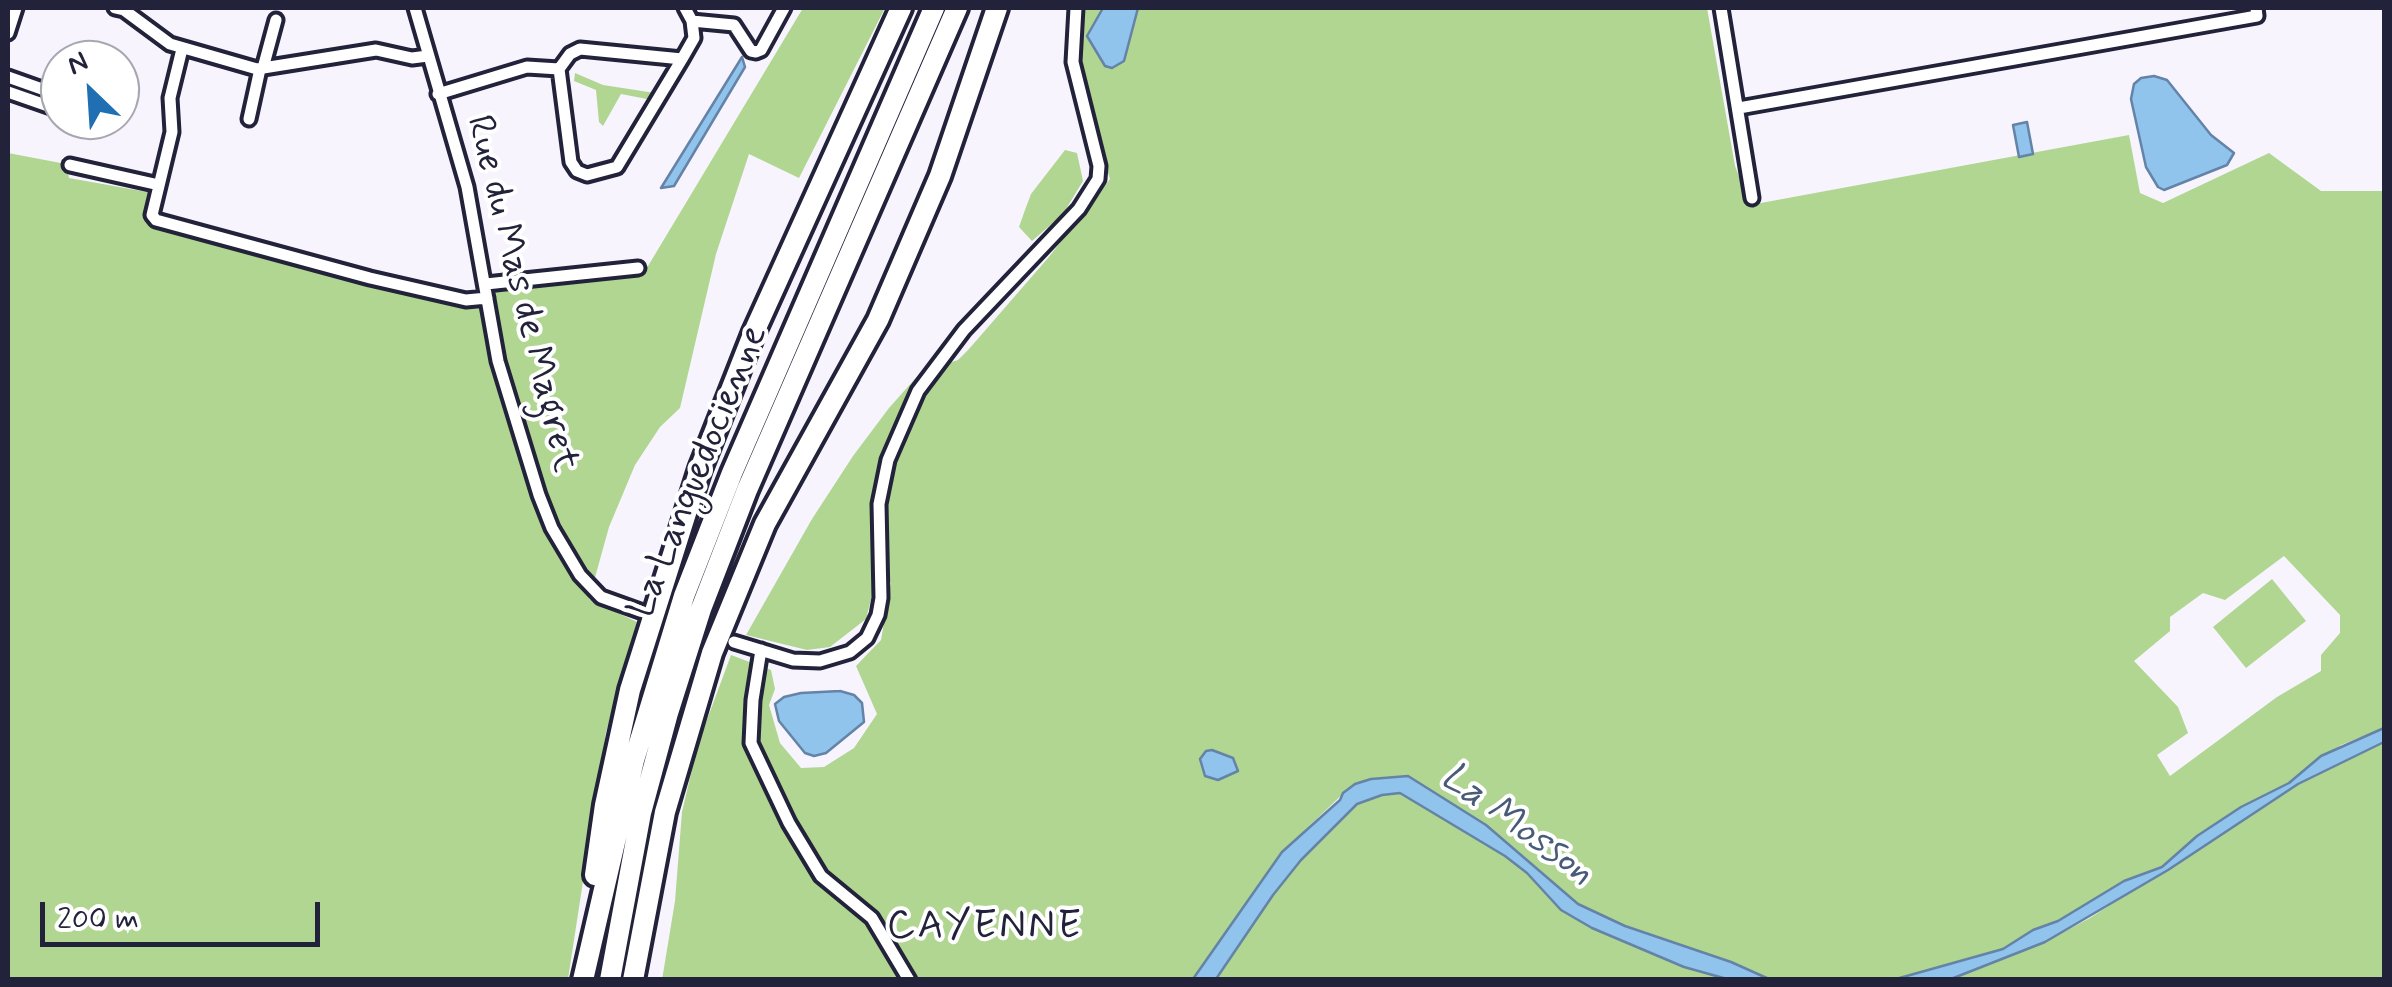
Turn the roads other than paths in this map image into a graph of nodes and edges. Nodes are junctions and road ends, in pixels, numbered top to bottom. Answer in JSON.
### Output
{"nodes":[{"id":1,"x":16,"y":8,"type":"edge"},
{"id":2,"x":115,"y":8,"type":"edge"},
{"id":3,"x":415,"y":8,"type":"edge"},
{"id":4,"x":686,"y":8,"type":"edge"},
{"id":5,"x":784,"y":8,"type":"edge"},
{"id":6,"x":901,"y":8,"type":"edge"},
{"id":7,"x":934,"y":8,"type":"edge"},
{"id":8,"x":957,"y":8,"type":"edge"},
{"id":9,"x":996,"y":8,"type":"edge"},
{"id":10,"x":1076,"y":8,"type":"edge"},
{"id":11,"x":1721,"y":8,"type":"edge"},
{"id":12,"x":2256,"y":12,"type":"edge"},
{"id":13,"x":276,"y":20,"type":"dead end"},
{"id":14,"x":692,"y":21,"type":"junction"},
{"id":15,"x":8,"y":32,"type":"edge"},
{"id":16,"x":182,"y":49,"type":"junction"},
{"id":17,"x":428,"y":56,"type":"junction"},
{"id":18,"x":682,"y":59,"type":"junction"},
{"id":19,"x":262,"y":68,"type":"junction"},
{"id":20,"x":559,"y":68,"type":"junction"},
{"id":21,"x":8,"y":77,"type":"edge"},
{"id":22,"x":8,"y":92,"type":"edge"},
{"id":23,"x":438,"y":94,"type":"junction"},
{"id":24,"x":1739,"y":108,"type":"junction"},
{"id":25,"x":248,"y":119,"type":"dead end"},
{"id":26,"x":70,"y":165,"type":"dead end"},
{"id":27,"x":159,"y":185,"type":"junction"},
{"id":28,"x":1752,"y":198,"type":"dead end"},
{"id":29,"x":638,"y":268,"type":"dead end"},
{"id":30,"x":486,"y":284,"type":"junction"},
{"id":31,"x":487,"y":298,"type":"junction"},
{"id":32,"x":640,"y":611,"type":"dead end"},
{"id":33,"x":734,"y":642,"type":"dead end"},
{"id":34,"x":761,"y":650,"type":"junction"},
{"id":35,"x":584,"y":975,"type":"edge"},
{"id":36,"x":610,"y":980,"type":"edge"},
{"id":37,"x":633,"y":980,"type":"edge"},
{"id":38,"x":909,"y":980,"type":"edge"}],
"edges":[{"from":1,"to":15,"type":"street"},
{"from":2,"to":16,"type":"street"},
{"from":3,"to":17,"type":"street","name":"Rue du Mas de Magret"},
{"from":4,"to":14,"type":"street"},
{"from":5,"to":14,"type":"street"},
{"from":6,"to":35,"type":"highway"},
{"from":7,"to":35,"type":"highway","name":"La Languedocienne"},
{"from":8,"to":36,"type":"highway","name":"La Languedocienne"},
{"from":9,"to":37,"type":"highway"},
{"from":10,"to":34,"type":"street"},
{"from":11,"to":24,"type":"street"},
{"from":12,"to":24,"type":"street"},
{"from":13,"to":19,"type":"street"},
{"from":14,"to":18,"type":"street"},
{"from":16,"to":19,"type":"street"},
{"from":16,"to":27,"type":"street"},
{"from":17,"to":19,"type":"street"},
{"from":17,"to":23,"type":"street","name":"Rue du Mas de Magret"},
{"from":18,"to":20,"type":"street"},
{"from":18,"to":20,"type":"street"},
{"from":19,"to":25,"type":"street"},
{"from":20,"to":23,"type":"street"},
{"from":21,"to":22,"type":"street"},
{"from":23,"to":30,"type":"street","name":"Rue du Mas de Magret"},
{"from":24,"to":28,"type":"street"},
{"from":26,"to":27,"type":"street"},
{"from":27,"to":31,"type":"street"},
{"from":29,"to":30,"type":"street"},
{"from":30,"to":31,"type":"street","name":"Rue du Mas de Magret"},
{"from":31,"to":32,"type":"street","name":"Rue du Mas de Magret"},
{"from":33,"to":34,"type":"street"},
{"from":34,"to":38,"type":"street"}]}
